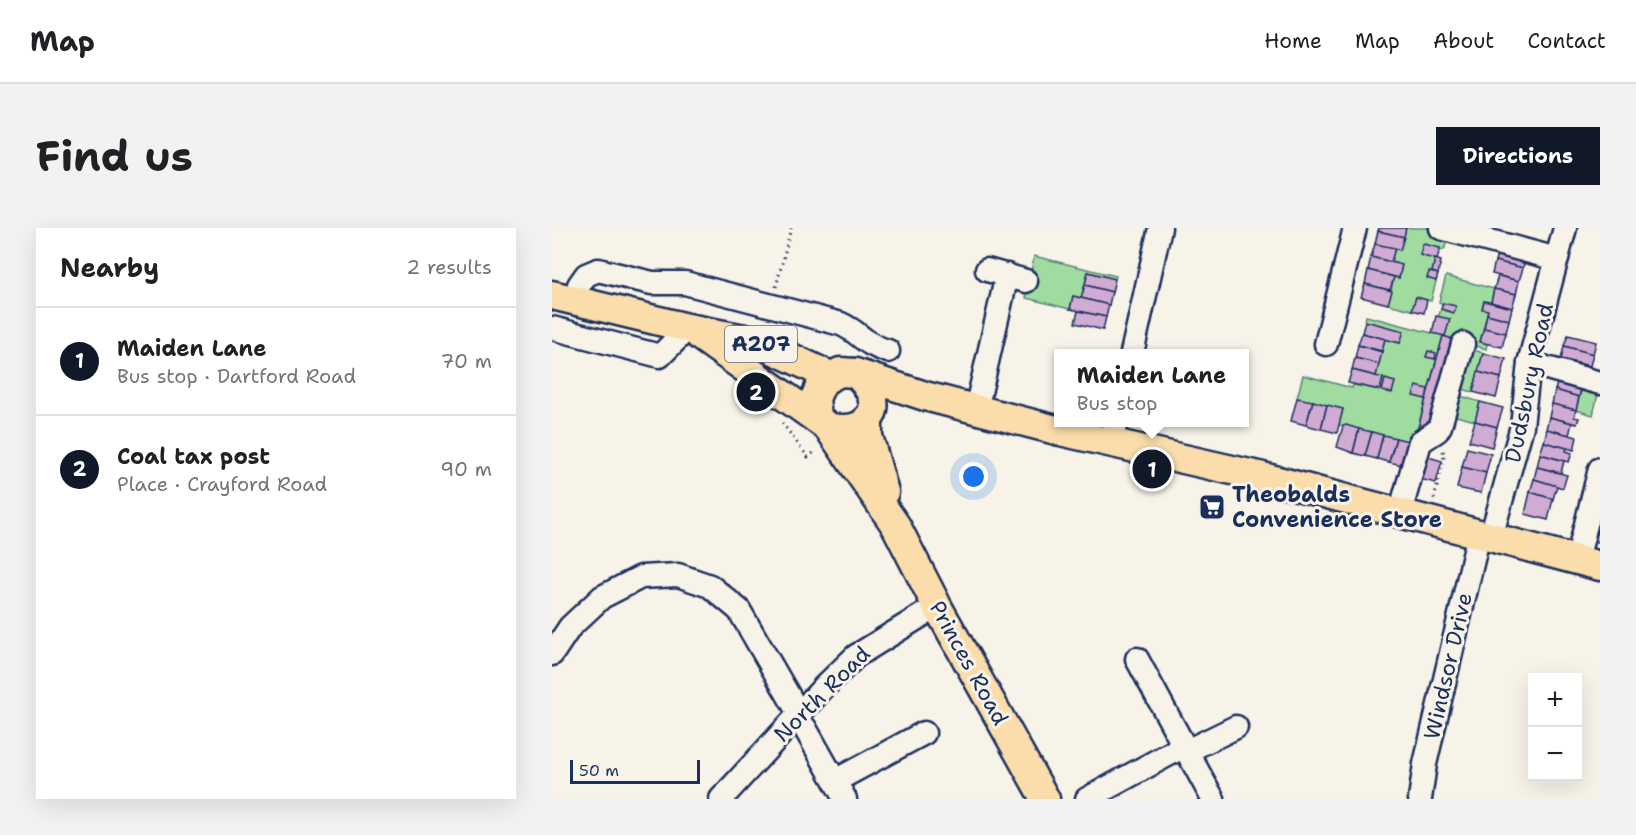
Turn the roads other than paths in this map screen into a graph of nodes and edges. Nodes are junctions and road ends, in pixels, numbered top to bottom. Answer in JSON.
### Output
{"nodes":[{"id":1,"x":1160,"y":228,"type":"edge"},
{"id":2,"x":1355,"y":228,"type":"edge"},
{"id":3,"x":1441,"y":228,"type":"edge"},
{"id":4,"x":1565,"y":228,"type":"edge"},
{"id":5,"x":1557,"y":259,"type":"junction"},
{"id":6,"x":1007,"y":275,"type":"dead end"},
{"id":7,"x":564,"y":298,"type":"edge"},
{"id":8,"x":767,"y":306,"type":"junction"},
{"id":9,"x":552,"y":328,"type":"edge"},
{"id":10,"x":688,"y":328,"type":"junction"},
{"id":11,"x":755,"y":341,"type":"junction"},
{"id":12,"x":1326,"y":344,"type":"dead end"},
{"id":13,"x":1463,"y":344,"type":"dead end"},
{"id":14,"x":1132,"y":349,"type":"edge"},
{"id":15,"x":888,"y":351,"type":"dead end"},
{"id":16,"x":1529,"y":363,"type":"junction"},
{"id":17,"x":842,"y":375,"type":"junction"},
{"id":18,"x":1600,"y":383,"type":"edge"},
{"id":19,"x":925,"y":396,"type":"junction"},
{"id":20,"x":976,"y":410,"type":"junction"},
{"id":21,"x":871,"y":413,"type":"junction"},
{"id":22,"x":1054,"y":423,"type":"edge"},
{"id":23,"x":1078,"y":427,"type":"edge"},
{"id":24,"x":822,"y":431,"type":"junction"},
{"id":25,"x":1114,"y":433,"type":"edge"},
{"id":26,"x":1600,"y":470,"type":"edge"},
{"id":27,"x":1400,"y":513,"type":"junction"},
{"id":28,"x":896,"y":526,"type":"junction"},
{"id":29,"x":1485,"y":536,"type":"junction"},
{"id":30,"x":1588,"y":563,"type":"edge"},
{"id":31,"x":937,"y":606,"type":"junction"},
{"id":32,"x":552,"y":654,"type":"edge"},
{"id":33,"x":1137,"y":659,"type":"dead end"},
{"id":34,"x":798,"y":715,"type":"junction"},
{"id":35,"x":1236,"y":727,"type":"dead end"},
{"id":36,"x":924,"y":733,"type":"dead end"},
{"id":37,"x":1185,"y":749,"type":"junction"},
{"id":38,"x":846,"y":776,"type":"dead end"},
{"id":39,"x":721,"y":799,"type":"edge"},
{"id":40,"x":845,"y":799,"type":"edge"},
{"id":41,"x":1045,"y":799,"type":"edge"},
{"id":42,"x":1087,"y":799,"type":"edge"},
{"id":43,"x":1213,"y":799,"type":"edge"},
{"id":44,"x":1420,"y":799,"type":"edge"}],
"edges":[{"from":1,"to":14,"type":"street"},
{"from":2,"to":12,"type":"street"},
{"from":3,"to":5,"type":"street"},
{"from":4,"to":5,"type":"street","name":"Dudsbury Road"},
{"from":5,"to":16,"type":"street","name":"Dudsbury Road"},
{"from":6,"to":20,"type":"street"},
{"from":7,"to":8,"type":"street"},
{"from":7,"to":10,"type":"main road","number":"A207"},
{"from":8,"to":11,"type":"street"},
{"from":8,"to":15,"type":"street"},
{"from":9,"to":10,"type":"street"},
{"from":10,"to":11,"type":"main road","number":"A207"},
{"from":10,"to":24,"type":"main road","number":"A207"},
{"from":11,"to":17,"type":"main road","number":"A207"},
{"from":13,"to":27,"type":"street"},
{"from":16,"to":18,"type":"street"},
{"from":16,"to":29,"type":"street","name":"Dudsbury Road"},
{"from":17,"to":19,"type":"main road"},
{"from":17,"to":21,"type":"main road","number":"A207"},
{"from":17,"to":24,"type":"main road","number":"A207"},
{"from":19,"to":20,"type":"main road"},
{"from":19,"to":21,"type":"main road"},
{"from":20,"to":22,"type":"main road"},
{"from":21,"to":24,"type":"main road"},
{"from":21,"to":28,"type":"main road","name":"Princes Road"},
{"from":23,"to":25,"type":"main road"},
{"from":24,"to":28,"type":"main road","name":"Princes Road"},
{"from":25,"to":27,"type":"main road"},
{"from":26,"to":30,"type":"street"},
{"from":27,"to":29,"type":"main road"},
{"from":28,"to":31,"type":"main road","name":"Princes Road"},
{"from":29,"to":30,"type":"main road"},
{"from":29,"to":44,"type":"street","name":"Windsor Drive"},
{"from":31,"to":34,"type":"street","name":"North Road"},
{"from":31,"to":41,"type":"main road","name":"Princes Road"},
{"from":32,"to":34,"type":"street"},
{"from":33,"to":37,"type":"street"},
{"from":34,"to":39,"type":"street","name":"North Road"},
{"from":34,"to":40,"type":"street"},
{"from":35,"to":37,"type":"street"},
{"from":36,"to":38,"type":"street"},
{"from":37,"to":42,"type":"street"},
{"from":37,"to":43,"type":"street"}]}
